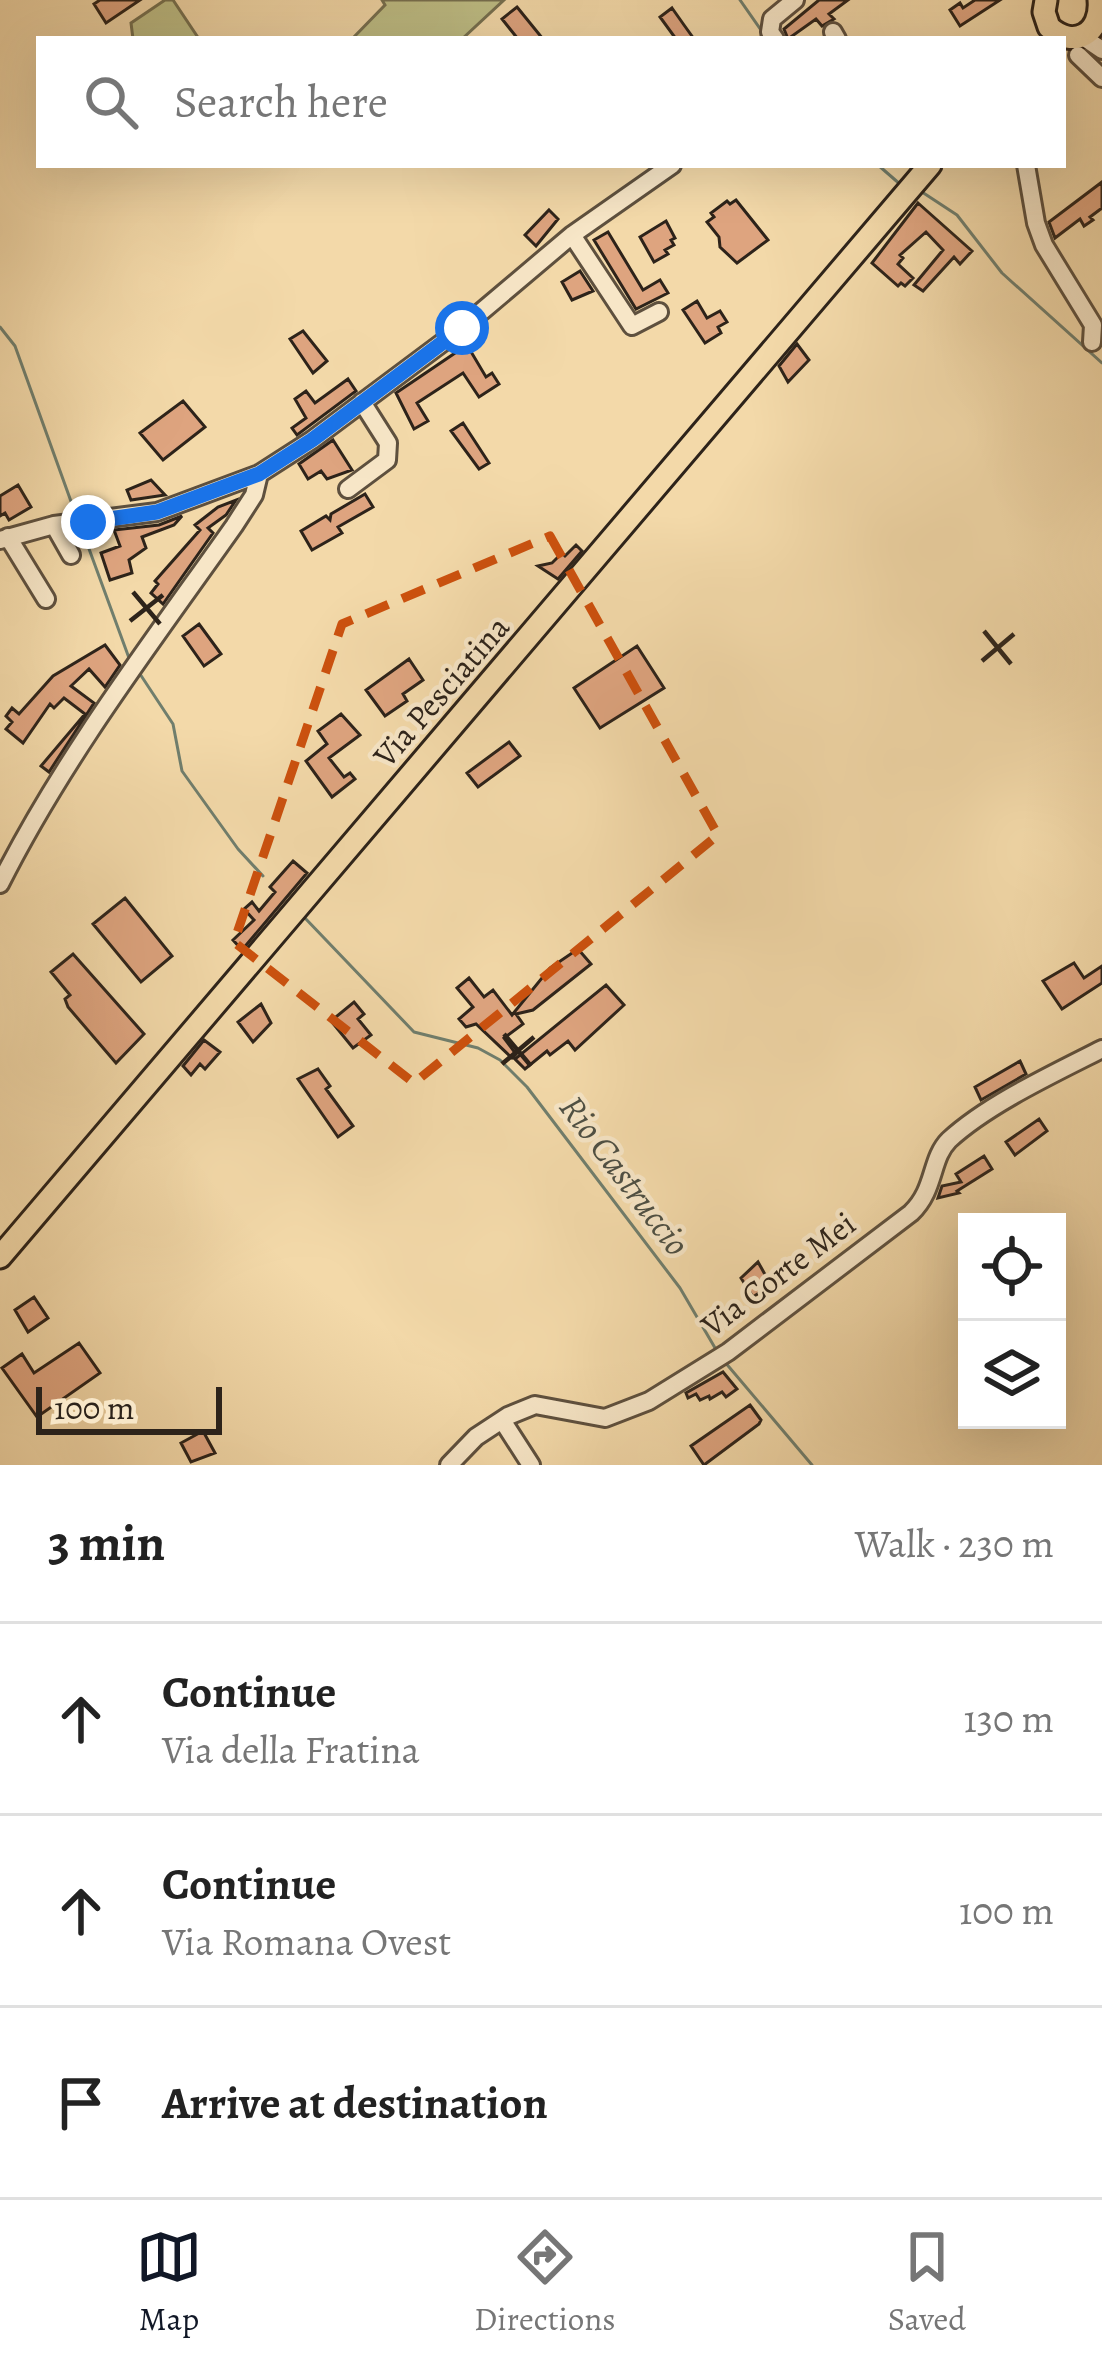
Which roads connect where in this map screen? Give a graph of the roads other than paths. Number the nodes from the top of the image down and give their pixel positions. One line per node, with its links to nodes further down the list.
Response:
1 (795, 0): 4 (street)
2 (1043, 13): 3 (main road)
3 (1086, 34): 5 (street)
4 (773, 36)
5 (1102, 78)
6 (668, 168): 9 (street)
7 (1027, 168): 11 (street)
8 (916, 180): 21 (main road, Via Pesciatina)
9 (572, 235): 10 (street); 12 (street)
10 (659, 312)
11 (1092, 342)
12 (362, 402): 13 (street); 14 (street)
13 (259, 474): 15 (street); 19 (street)
14 (348, 489)
15 (71, 523): 16 (street); 17 (street)
16 (4, 539): 18 (street)
17 (71, 555)
18 (46, 599)
19 (0, 884)
20 (1102, 1049): 22 (street, Via Corte Mei)
21 (0, 1257)
22 (502, 1420): 23 (street, Via Corte Mei); 24 (street)
23 (449, 1465)
24 (531, 1465)

